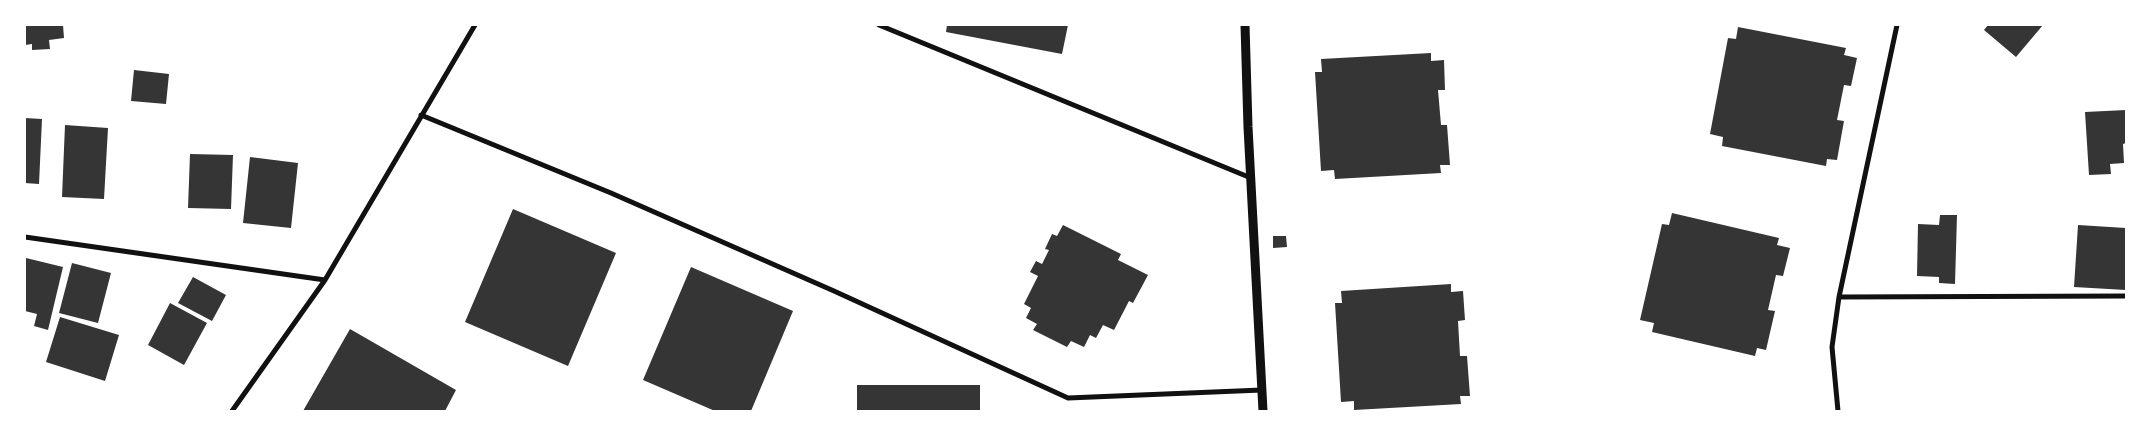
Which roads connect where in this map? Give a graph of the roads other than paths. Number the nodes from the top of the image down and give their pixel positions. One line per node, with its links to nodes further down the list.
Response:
1 (475, 25): 5 (street)
2 (879, 25): 6 (street)
3 (1245, 25): 6 (street)
4 (1897, 25): 10 (street)
5 (421, 115): 8 (street); 11 (street)
6 (1251, 178): 11 (street)
7 (25, 237): 8 (street)
8 (325, 280): 12 (street)
9 (2126, 296): 10 (street)
10 (1839, 297): 14 (street)
11 (1262, 390): 13 (street)
12 (232, 411)
13 (1263, 411)
14 (1838, 411)

